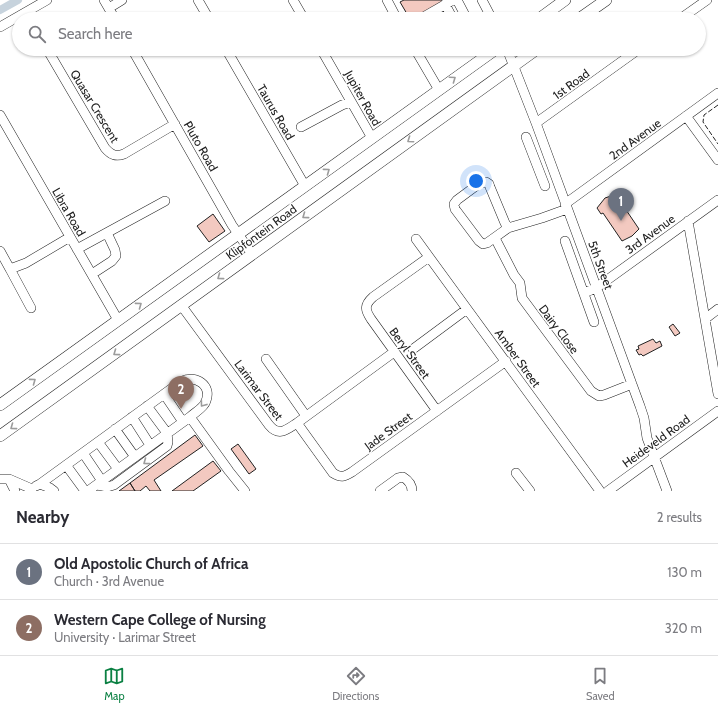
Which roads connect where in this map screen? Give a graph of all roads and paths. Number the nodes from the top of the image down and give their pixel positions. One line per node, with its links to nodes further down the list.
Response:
1 (47, 0): 13 (street)
2 (122, 0): 12 (street)
3 (198, 0): 14 (street)
4 (293, 0): 15 (street)
5 (387, 0): 16 (street)
6 (457, 0): 19 (street)
7 (482, 0): 20 (street)
8 (565, 0): 21 (main road)
9 (606, 0): 22 (main road)
10 (707, 0): 23 (street)
11 (449, 2): 17 (street); 18 (street)
12 (107, 4)
13 (32, 12)
14 (205, 12)
15 (300, 12)
16 (393, 12)
17 (432, 12)
18 (452, 12)
19 (463, 12)
20 (488, 12)
21 (549, 12)
22 (589, 12)
23 (690, 12)
24 (12, 22): 25 (street)
25 (0, 27)
26 (51, 56): 42 (street, Quasar Crescent)
27 (136, 56): 42 (street, Pluto Road)
28 (230, 56): 49 (street, Taurus Road)
29 (325, 56): 38 (street, Jupiter Road)
30 (419, 56): 36 (street)
31 (486, 56): 36 (main road, Klipfontein Road, one-way to 31)
32 (509, 56): 35 (street, 5th Street)
33 (527, 56): 35 (main road, Klipfontein Road)
34 (629, 56): 41 (street, 1st Road)
35 (513, 66): 41 (street, 5th Street); 64 (main road, Klipfontein Road, one-way to 64)
36 (439, 90): 45 (main road, Klipfontein Road)
37 (718, 94): 40 (street, 2nd Avenue)
38 (351, 102): 43 (street); 45 (street, Jupiter Road)
39 (0, 115): 58 (street, Libra Road)
40 (686, 116): 46 (street); 53 (street, 2nd Avenue)
41 (536, 123): 47 (street, 5th Street)
42 (175, 124): 57 (street, Pluto Road)
43 (301, 127)
44 (526, 137): 48 (street)
45 (372, 138): 49 (main road, Klipfontein Road, one-way to 45)
46 (718, 160)
47 (550, 161): 48 (street); 53 (street, 5th Street)
48 (537, 166): 50 (street)
49 (305, 186): 57 (main road, Klipfontein Road)
50 (544, 186)
51 (718, 200): 54 (street, 3rd Avenue)
52 (165, 202): 56 (street)
53 (566, 206): 55 (street, 2nd Avenue); 68 (street, 5th Street)
54 (688, 221): 68 (street, 3rd Avenue); 74 (street)
55 (508, 228): 59 (street); 59 (street)
56 (107, 233): 62 (street); 67 (street)
57 (238, 234): 64 (street, Pluto Road); 75 (main road, Klipfontein Road, one-way to 57)
58 (70, 237): 62 (street, Libra Road); 66 (street)
59 (495, 238): 81 (street, Dairy Close)
60 (416, 239): 65 (street, Amber Street)
61 (565, 241): 69 (street)
62 (77, 249): 67 (street, Libra Road)
63 (0, 251): 66 (street)
64 (252, 254): 70 (main road, Klipfontein Road, one-way to 70)
65 (429, 257): 72 (street, Amber Street); 78 (street, Beryl Street)
66 (10, 270): 71 (street)
67 (92, 274): 75 (street, Libra Road)
68 (596, 288): 69 (street, 3rd Avenue); 81 (street, 5th Street)
69 (584, 293): 76 (street)
70 (181, 305): 91 (street, Larimar Street); 94 (main road, Klipfontein Road, one-way to 94)
71 (31, 308)
72 (467, 309): 77 (street); 80 (street, Amber Street)
73 (718, 309): 74 (street)
74 (705, 319): 83 (street)
75 (118, 320): 84 (main road, Klipfontein Road, one-way to 75)
76 (594, 322)
77 (413, 349)
78 (394, 352): 86 (street, Beryl Street); 88 (street, Larimar Street)
79 (266, 359): 88 (street)
80 (506, 361): 86 (street, Jade Street); 113 (street, Amber Street)
81 (632, 384): 99 (street, 5th Street)
82 (164, 394): 85 (street); 90 (street); 90 (street, one-way to 90)
83 (718, 394)
84 (0, 403)
85 (147, 406): 89 (street); 93 (street)
86 (437, 410): 91 (street, Jade Street)
87 (718, 411): 99 (street, Heideveld Road)
88 (306, 416): 91 (street, Larimar Street)
89 (132, 418): 92 (street); 96 (street)
90 (187, 419): 93 (street); 109 (street)
91 (297, 423)
92 (115, 429): 95 (street); 98 (street)
93 (166, 433): 96 (street); 104 (street, one-way to 104)
94 (0, 436)
95 (98, 442): 97 (street); 101 (street)
96 (150, 445): 98 (street)
97 (83, 453): 100 (street); 104 (street)
98 (135, 457): 101 (street)
99 (654, 458): 114 (street, Heideveld Road); 115 (street, 5th Street)
100 (66, 465): 105 (street); 108 (street)
101 (118, 469): 104 (street)
102 (516, 473): 112 (street)
103 (5, 479): 105 (street); 106 (street)
104 (99, 483): 108 (street)
105 (34, 488): 107 (street)
106 (15, 491)
107 (54, 491)
108 (86, 491)
109 (245, 491)
110 (380, 491): 111 (street)
111 (412, 491)
112 (530, 491)
113 (600, 491)
114 (608, 491)
115 (667, 491)

